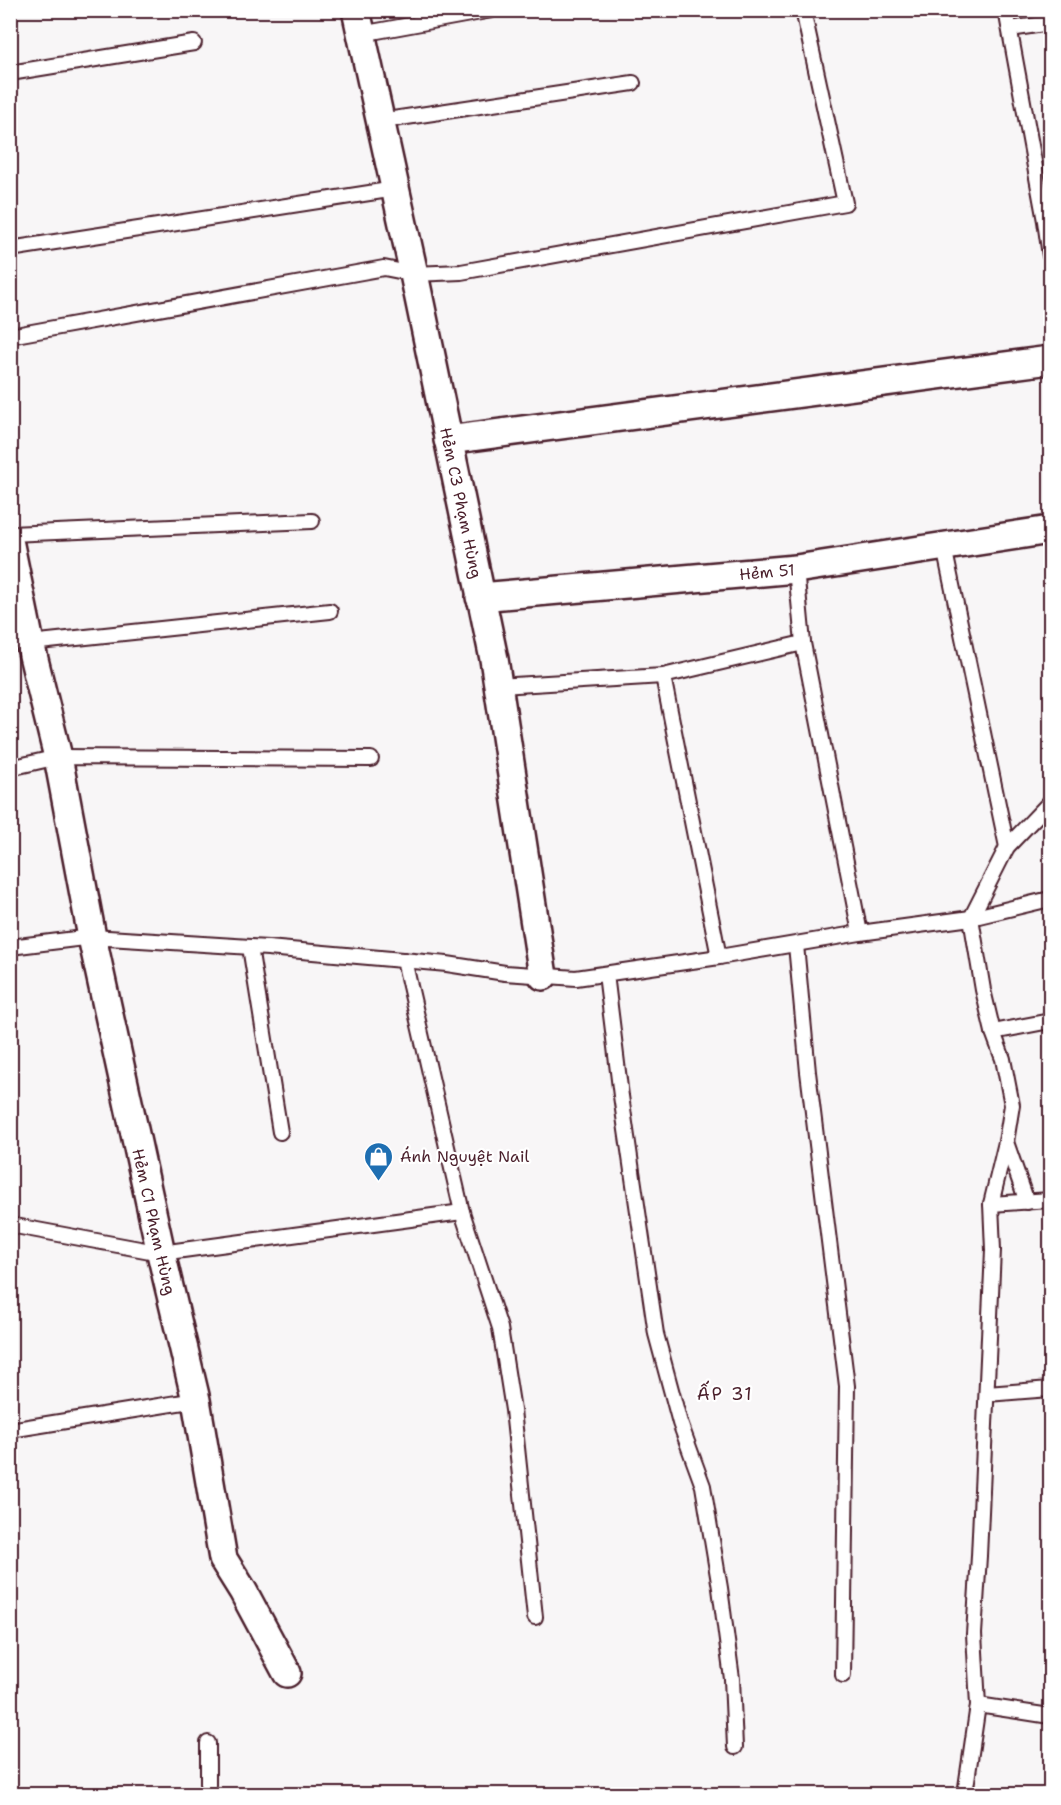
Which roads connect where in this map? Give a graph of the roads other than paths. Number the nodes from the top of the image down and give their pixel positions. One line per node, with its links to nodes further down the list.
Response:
1 (492, 10): 4 (lane)
2 (803, 10): 15 (lane)
3 (1006, 10): 6 (lane)
4 (359, 22): 10 (street, Hẻm C3 Phạm Hùng)
5 (1050, 22): 6 (lane)
6 (1010, 29): 12 (lane)
7 (194, 43): 8 (lane)
8 (10, 73)
9 (633, 83): 10 (lane)
10 (380, 121): 11 (street, Hẻm C3 Phạm Hùng)
11 (395, 189): 13 (lane); 15 (street, Hẻm C3 Phạm Hùng)
12 (1048, 221): 14 (lane)
13 (10, 249)
14 (1050, 256)
15 (414, 274): 16 (lane); 18 (street, Hẻm C3 Phạm Hùng)
16 (10, 336)
17 (1050, 360): 18 (street)
18 (448, 440): 25 (street, Hẻm C3 Phạm Hùng)
19 (312, 521): 21 (lane)
20 (1050, 530): 23 (street, Hẻm 51)
21 (10, 534)
22 (10, 545): 27 (street, Hẻm C1 Phạm Hùng)
23 (944, 547): 24 (street, Hẻm 51); 35 (lane)
24 (796, 569): 25 (street, Hẻm 51); 28 (lane)
25 (480, 597): 30 (street, Hẻm C3 Phạm Hùng)
26 (330, 611): 27 (lane)
27 (30, 643): 31 (street, Hẻm C1 Phạm Hùng)
28 (803, 643): 29 (lane); 38 (lane)
29 (663, 676): 30 (lane); 43 (lane)
30 (498, 686): 46 (street, Hẻm C3 Phạm Hùng)
31 (58, 757): 32 (lane); 33 (lane); 39 (street, Hẻm C1 Phạm Hùng)
32 (371, 759)
33 (10, 768)
34 (1050, 802): 35 (lane)
35 (1007, 847): 37 (lane)
36 (1050, 899): 37 (lane)
37 (971, 918): 38 (lane); 48 (lane)
38 (860, 933): 40 (lane)
39 (93, 937): 41 (lane); 42 (lane); 56 (street, Hẻm C1 Phạm Hùng)
40 (796, 945): 43 (lane); 63 (lane)
41 (10, 947)
42 (250, 947): 44 (lane); 49 (lane)
43 (719, 957): 45 (lane)
44 (404, 960): 46 (lane); 54 (lane)
45 (606, 974): 46 (lane); 67 (lane)
46 (543, 976)
47 (1050, 1021): 48 (lane)
48 (993, 1032): 50 (lane)
49 (280, 1132)
50 (1006, 1142): 52 (lane); 53 (lane)
51 (1050, 1200): 52 (lane)
52 (1027, 1202): 53 (lane)
53 (991, 1204): 58 (lane)
54 (462, 1212): 56 (lane); 61 (lane)
55 (10, 1225): 56 (lane)
56 (161, 1253): 59 (street, Hẻm C1 Phạm Hùng)
57 (1050, 1389): 58 (lane)
58 (987, 1394): 64 (lane)
59 (196, 1400): 60 (lane); 62 (street, Hẻm C1 Phạm Hùng)
60 (10, 1430)
61 (535, 1617)
62 (287, 1673)
63 (843, 1675)
64 (978, 1705): 65 (lane); 69 (lane)
65 (1050, 1716)
66 (208, 1743): 68 (lane)
67 (735, 1746)
68 (208, 1794)
69 (964, 1794)

